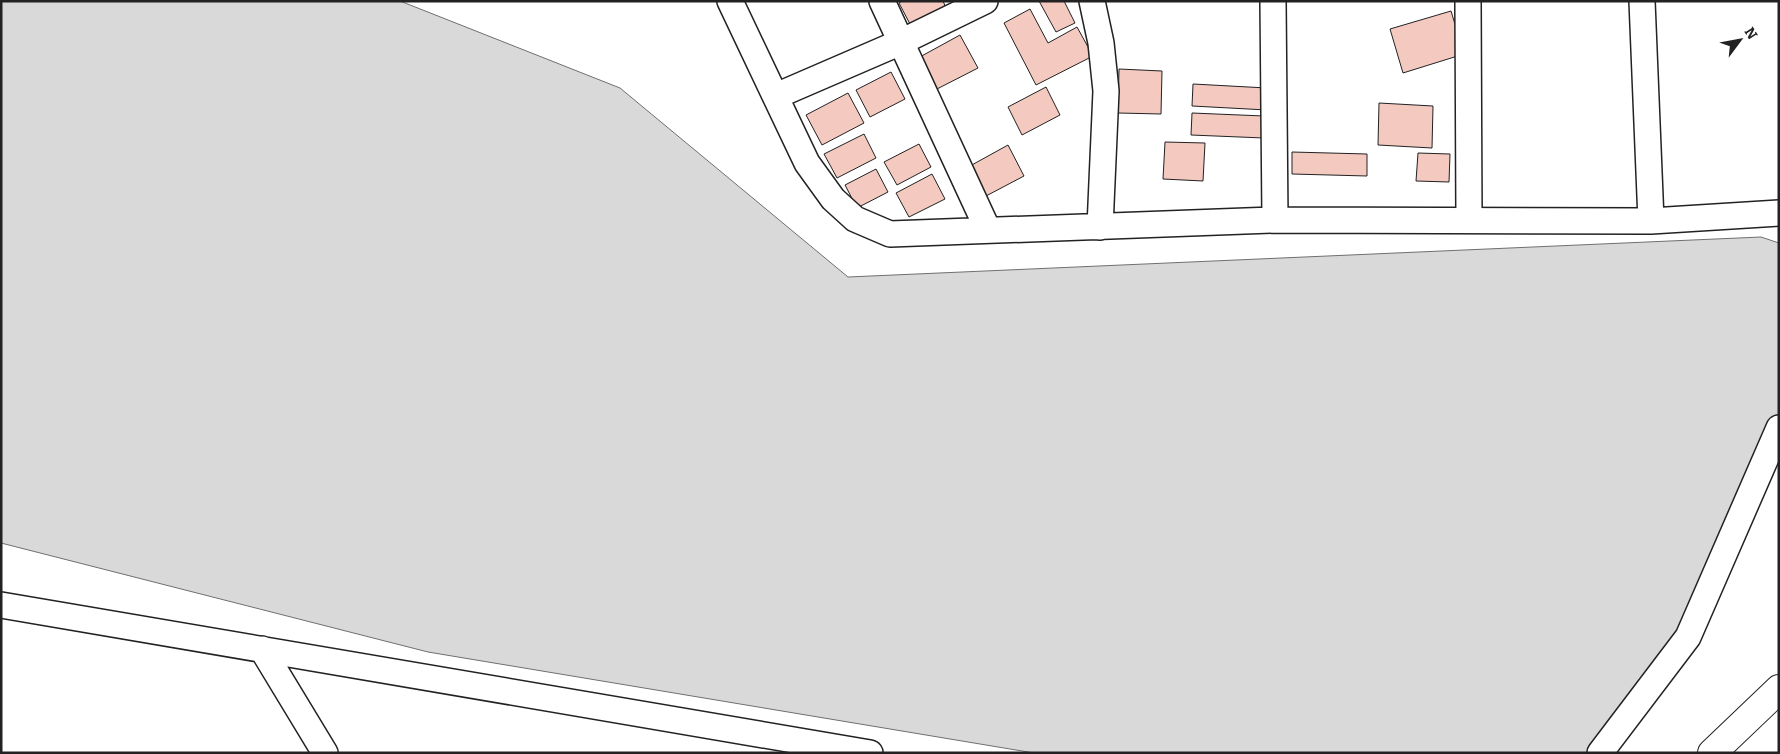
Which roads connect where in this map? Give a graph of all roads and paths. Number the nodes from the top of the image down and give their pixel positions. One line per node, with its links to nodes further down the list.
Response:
1 (730, 1): 9 (street)
2 (882, 1): 8 (street)
3 (985, 1): 8 (street)
4 (1092, 1): 14 (street)
5 (1273, 1): 11 (street)
6 (1468, 1): 12 (street)
7 (1642, 1): 13 (street)
8 (901, 42): 9 (street); 15 (street)
9 (776, 96): 15 (street)
10 (1779, 213): 13 (street)
11 (1275, 220): 12 (street); 14 (street)
12 (1469, 220): 13 (street)
13 (1651, 221)
14 (1100, 227): 15 (street)
15 (988, 230)
16 (1779, 428): 22 (street)
17 (1, 605): 18 (street)
18 (262, 649): 20 (street); 21 (street)
19 (1779, 690): 23 (main road)
20 (325, 753)
21 (870, 753)
22 (1600, 753)
23 (1712, 753)

